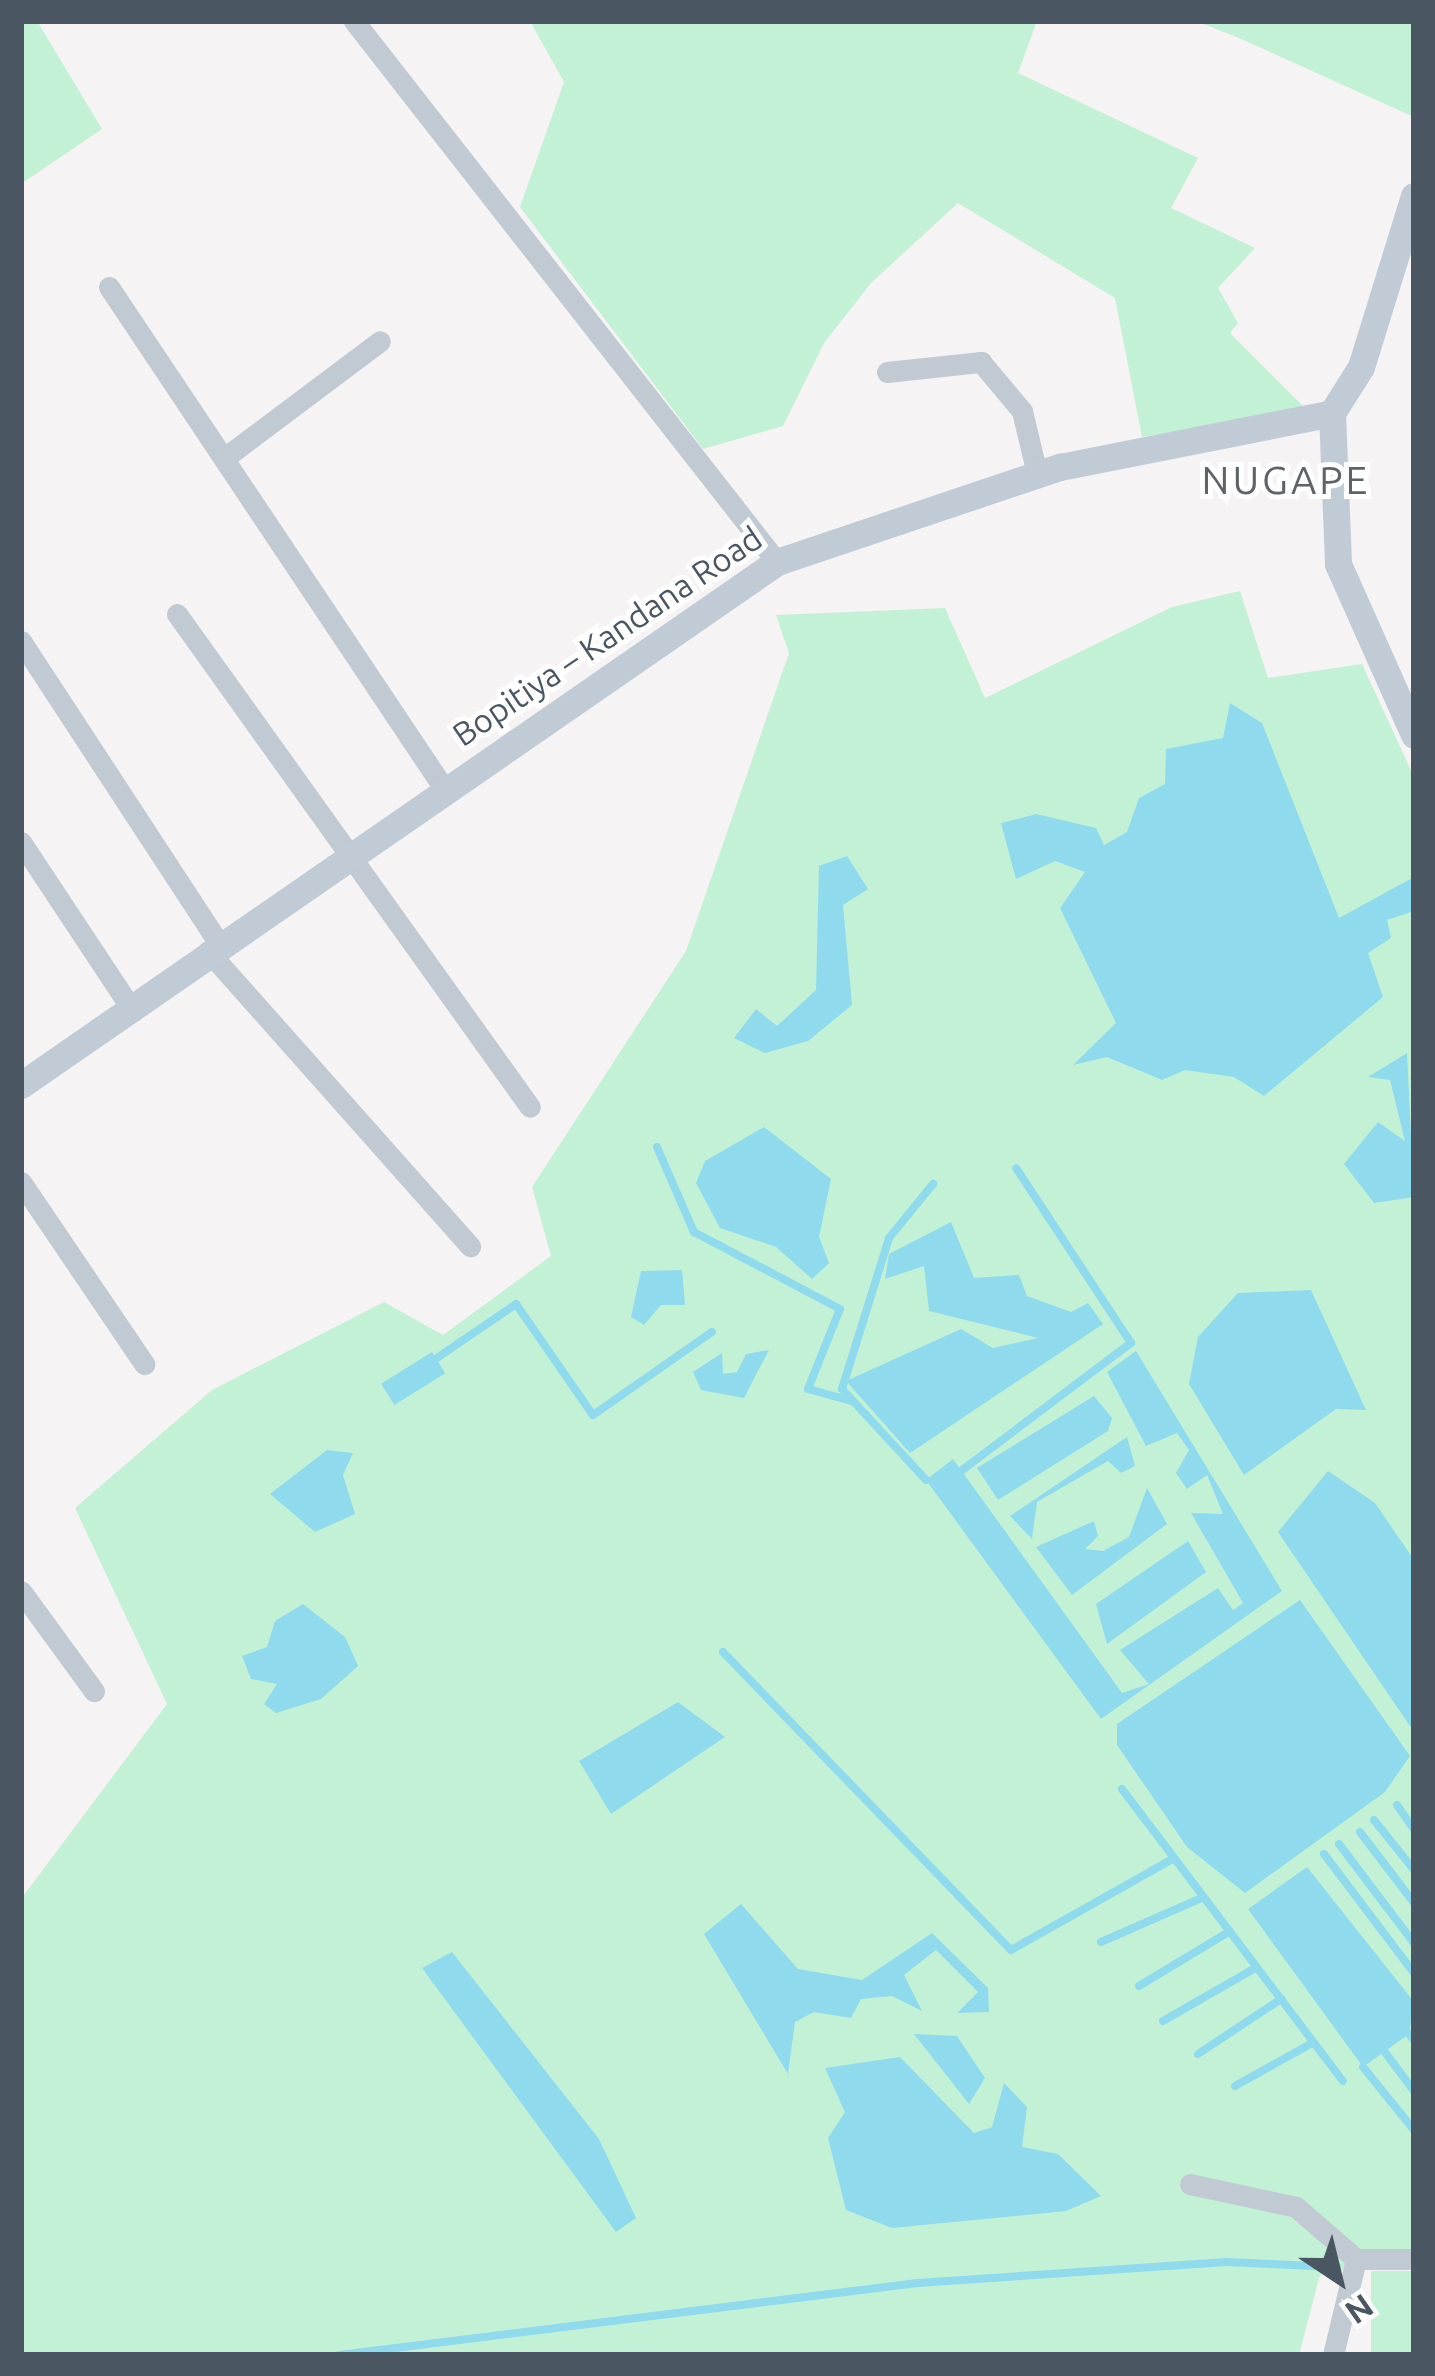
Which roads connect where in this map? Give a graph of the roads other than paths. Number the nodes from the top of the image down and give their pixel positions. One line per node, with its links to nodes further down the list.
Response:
1 (354, 21): 9 (street)
2 (1414, 196): 6 (street)
3 (109, 286): 7 (street)
4 (380, 341): 7 (street)
5 (887, 372): 8 (street)
6 (1332, 413): 8 (street, Bopitiya – Kandana Road); 12 (street)
7 (227, 456): 13 (street)
8 (1036, 474): 9 (street, Bopitiya – Kandana Road)
9 (777, 562): 13 (street, Bopitiya – Kandana Road)
10 (177, 614): 15 (street)
11 (21, 641): 16 (street)
12 (1414, 735)
13 (443, 787): 15 (street, Bopitiya – Kandana Road)
14 (21, 842): 17 (street)
15 (344, 855): 16 (street, Bopitiya – Kandana Road); 19 (street)
16 (214, 948): 17 (street, Bopitiya – Kandana Road); 21 (street)
17 (133, 1011): 18 (street, Bopitiya – Kandana Road)
18 (21, 1085)
19 (530, 1108)
20 (21, 1182): 22 (street)
21 (470, 1246)
22 (144, 1364)
23 (21, 1592): 24 (street)
24 (94, 1691)
25 (1190, 2184): 26 (street)
26 (1357, 2259): 27 (street); 28 (street)
27 (1414, 2259)
28 (1333, 2355)

